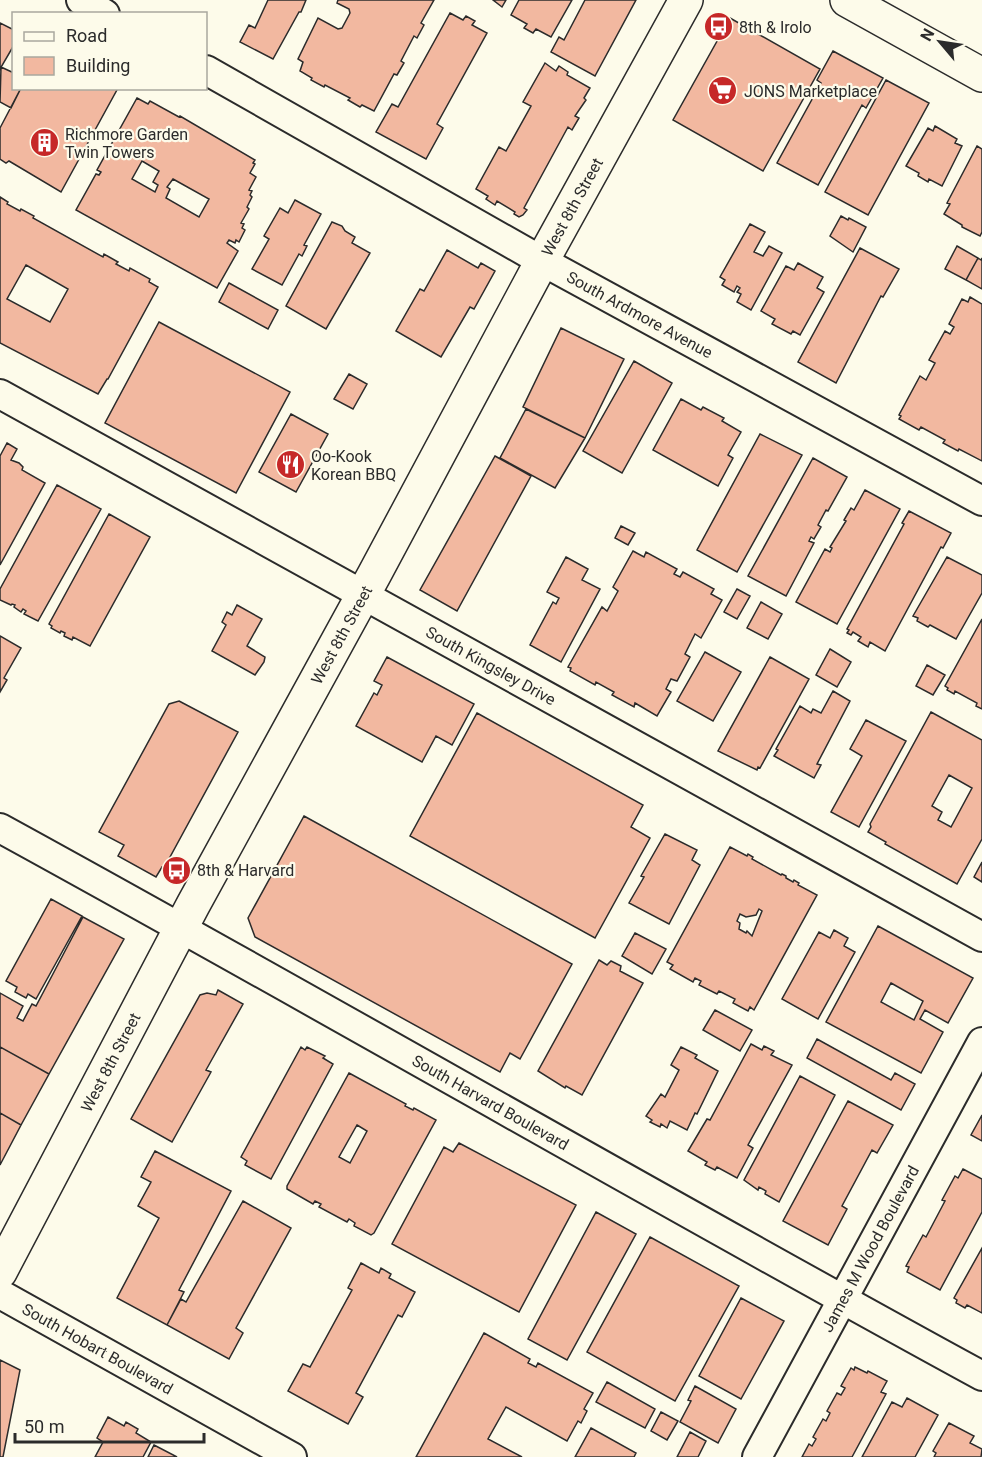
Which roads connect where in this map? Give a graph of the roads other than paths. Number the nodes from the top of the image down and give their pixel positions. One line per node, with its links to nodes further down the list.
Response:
1 (81, 0): 4 (street)
2 (686, 0): 7 (main road, West 8th Street)
3 (847, 0): 6 (main road)
4 (102, 12)
5 (207, 71): 7 (street, South Ardmore Avenue)
6 (982, 75)
7 (542, 261): 9 (street, South Ardmore Avenue); 10 (main road, West 8th Street)
8 (0, 394): 10 (street, South Kingsley Drive)
9 (982, 501)
10 (362, 595): 12 (main road, West 8th Street); 13 (street, South Kingsley Drive)
11 (0, 828): 12 (street, South Harvard Boulevard)
12 (181, 927): 15 (main road, West 8th Street); 17 (street, South Harvard Boulevard)
13 (982, 938)
14 (982, 1042): 17 (street, James M Wood Boulevard)
15 (0, 1272)
16 (0, 1294): 19 (street, South Hobart Boulevard)
17 (843, 1300): 18 (street, South Harvard Boulevard); 20 (street, James M Wood Boulevard)
18 (982, 1376)
19 (292, 1457)
20 (757, 1457)

